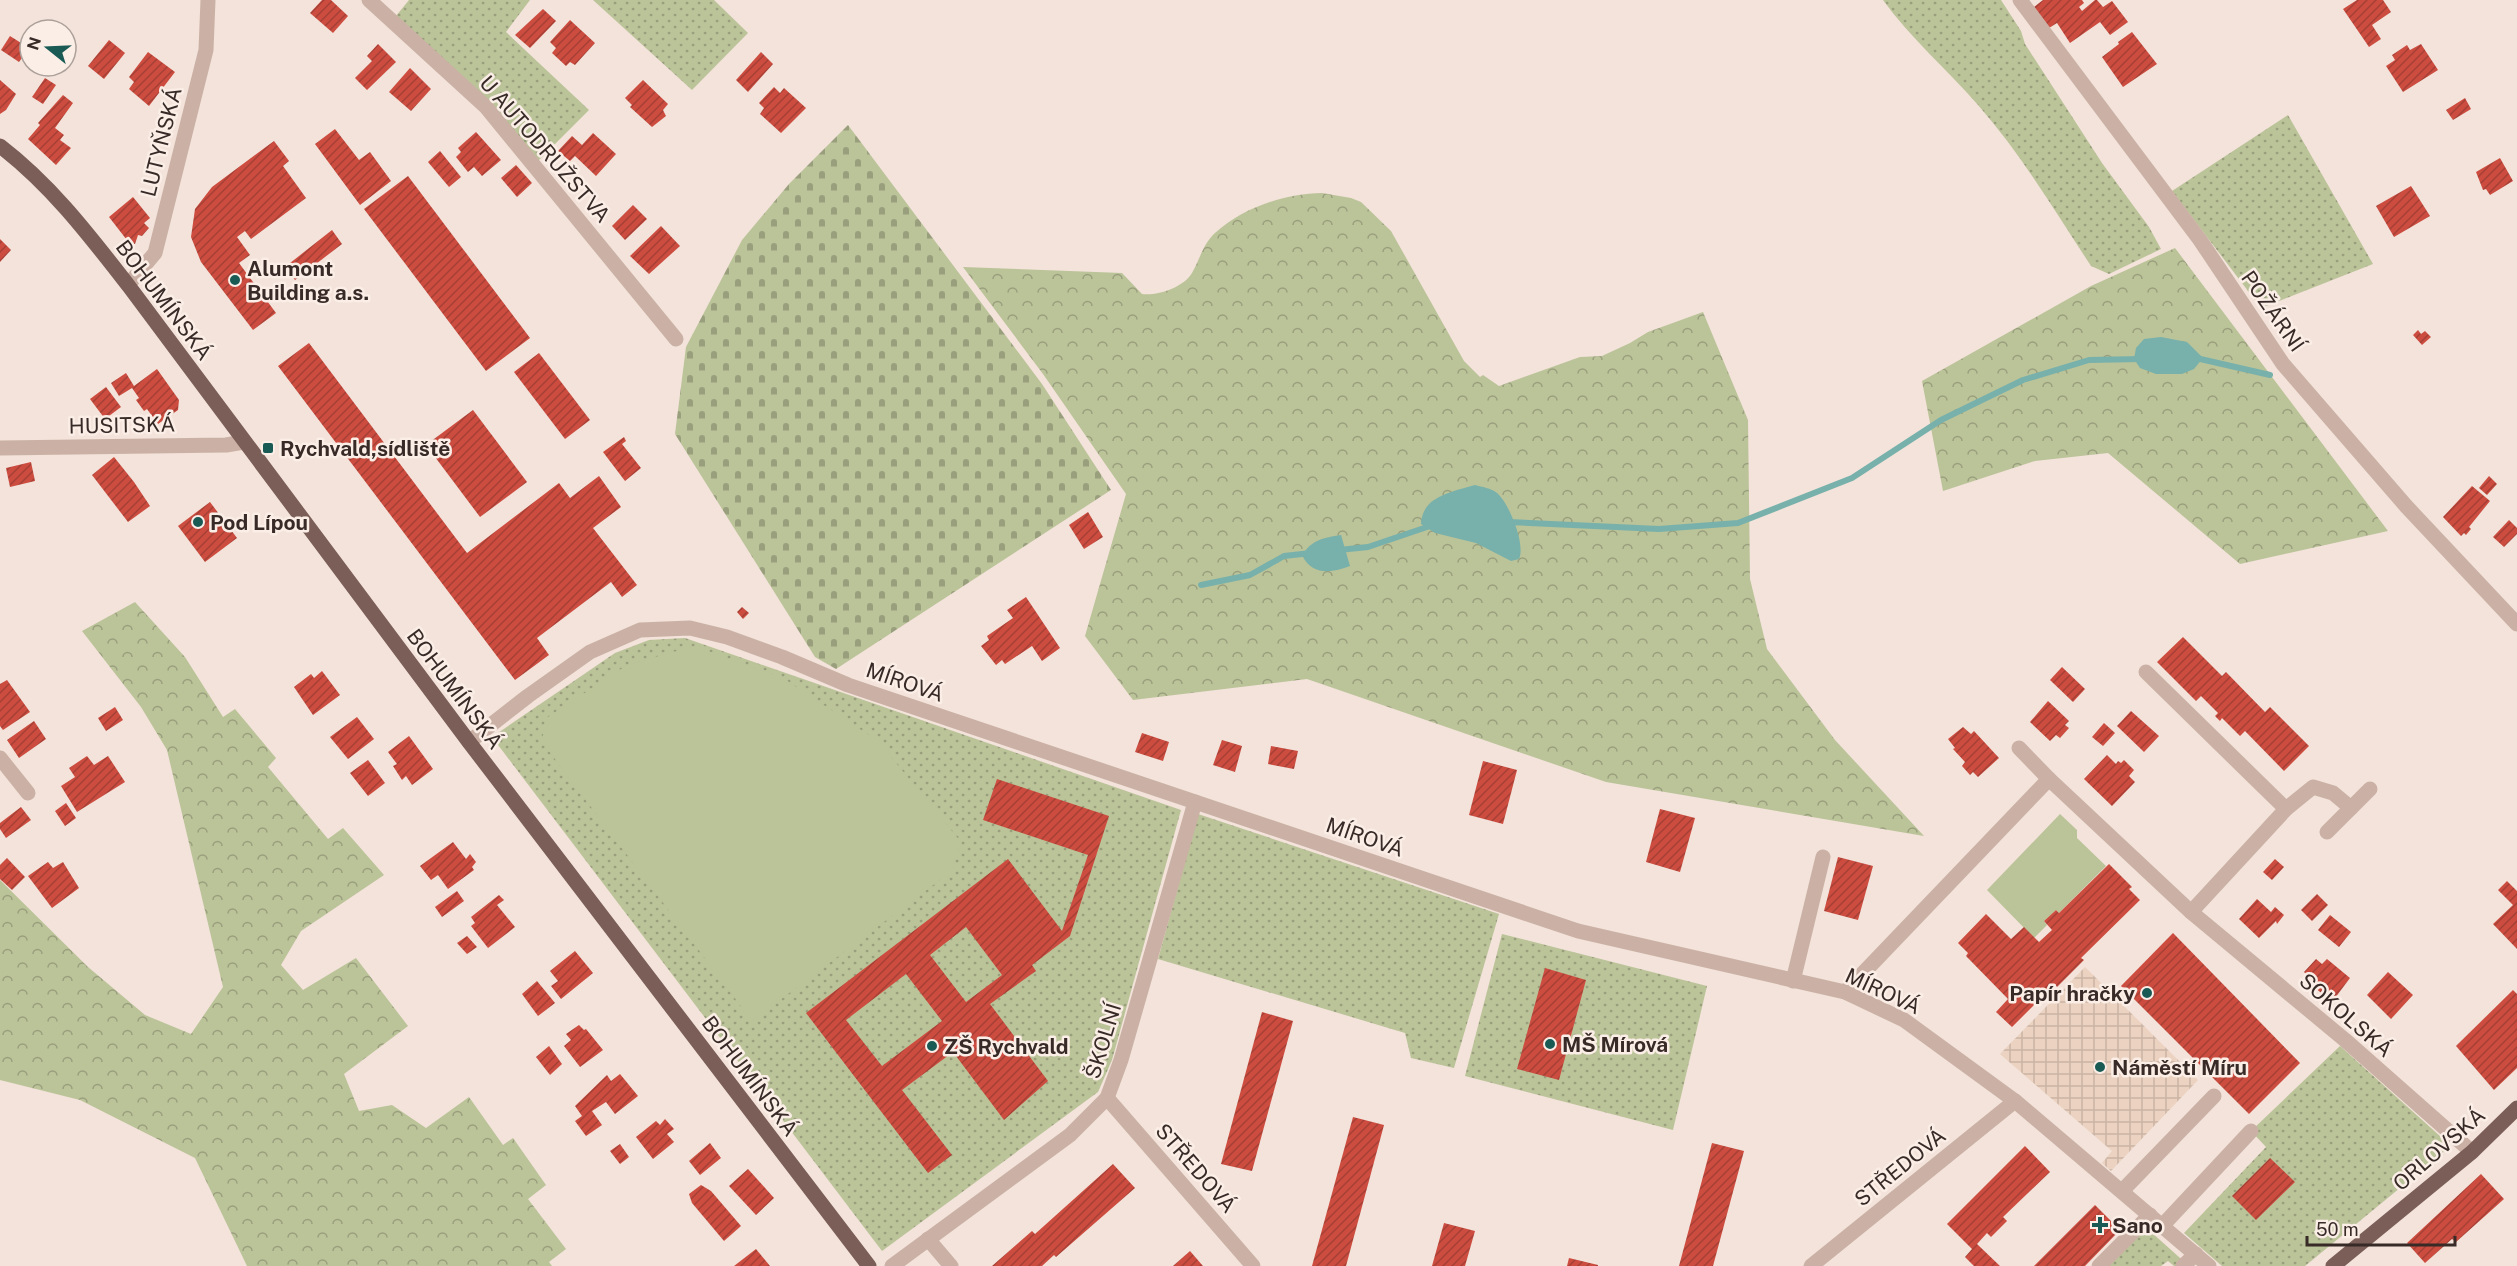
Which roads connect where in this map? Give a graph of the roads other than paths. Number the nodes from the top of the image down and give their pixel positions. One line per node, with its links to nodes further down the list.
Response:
1 (208, 0): 5 (street, LUTYŇSKÁ)
2 (369, 0): 6 (street, U AUTODRUŽSTVA)
3 (2020, 0): 9 (street, POŽÁRNÍ)
4 (0, 146): 5 (main road, BOHUMÍNSKÁ)
5 (128, 285): 7 (main road, BOHUMÍNSKÁ)
6 (676, 339)
7 (244, 442): 8 (street, HUSITSKÁ); 11 (main road, BOHUMÍNSKÁ)
8 (0, 448)
9 (2517, 624)
10 (2146, 672): 19 (street)
11 (469, 742): 17 (street, MÍROVÁ); 36 (main road, BOHUMÍNSKÁ)
12 (2019, 748): 14 (street, SOKOLSKÁ)
13 (0, 758): 16 (street)
14 (2049, 779): 22 (street, SOKOLSKÁ); 24 (street)
15 (2370, 789): 18 (street)
16 (28, 793)
17 (1195, 802): 23 (street, MÍROVÁ); 26 (street, ŠKOLNÍ)
18 (2351, 808): 19 (street); 20 (street)
19 (2286, 809): 22 (street)
20 (2327, 832)
21 (1823, 857): 23 (street)
22 (2191, 912): 30 (street, SOKOLSKÁ)
23 (1793, 981): 24 (street, MÍROVÁ)
24 (1845, 992): 27 (street, MÍROVÁ)
25 (2214, 1096): 31 (street)
26 (1107, 1098): 34 (street, ŠKOLNÍ); 39 (street, STŘEDOVÁ)
27 (2015, 1101): 31 (street, MÍROVÁ); 40 (street, STŘEDOVÁ)
28 (2517, 1108): 30 (main road, ORLOVSKÁ)
29 (2251, 1131): 33 (street)
30 (2472, 1152): 44 (main road, ORLOVSKÁ)
31 (2122, 1191): 32 (street, MÍROVÁ)
32 (2150, 1215): 33 (street, MÍROVÁ); 41 (street)
33 (2162, 1226): 35 (street, MÍROVÁ)
34 (928, 1239): 37 (street, ŠKOLNÍ); 38 (street)
35 (2196, 1254): 42 (street); 43 (street, MÍROVÁ)
36 (869, 1266)
37 (892, 1266)
38 (951, 1266)
39 (1253, 1266)
40 (1811, 1266)
41 (2099, 1266)
42 (2183, 1266)
43 (2209, 1266)
44 (2332, 1266)

